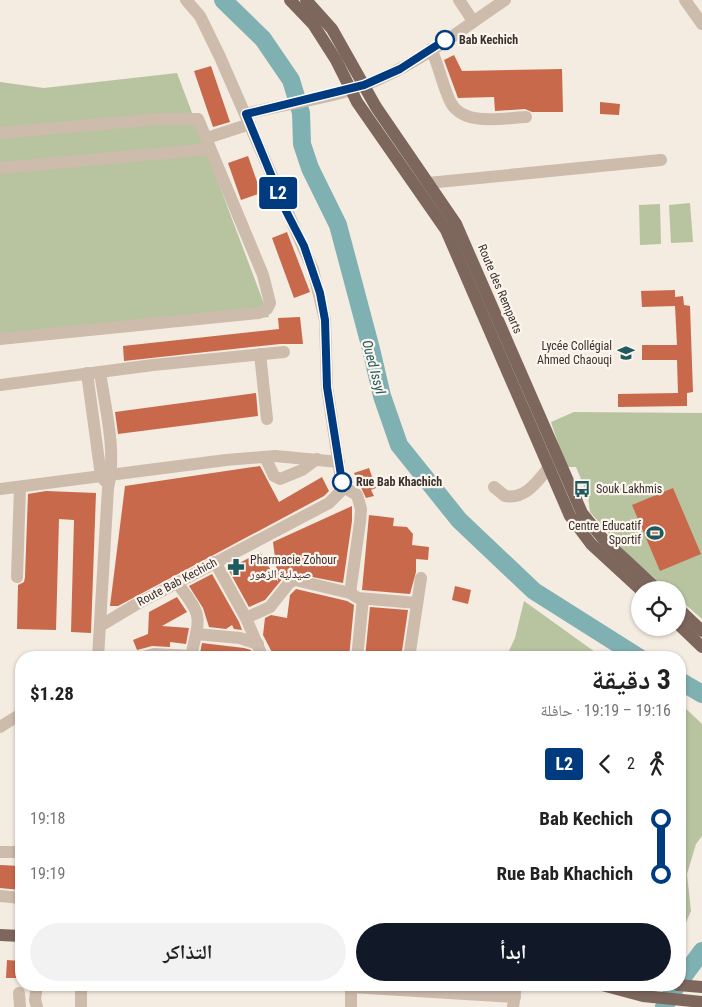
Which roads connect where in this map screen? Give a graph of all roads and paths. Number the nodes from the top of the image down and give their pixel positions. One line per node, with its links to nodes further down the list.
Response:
1 (186, 0): 12 (street)
2 (290, 0): 11 (main road, Route des Remparts)
3 (306, 0): 10 (main road, Route des Remparts)
4 (459, 0): 7 (street)
5 (505, 0): 7 (street)
6 (684, 0): 8 (street)
7 (473, 21): 9 (street)
8 (702, 24)
9 (431, 49): 10 (street); 13 (street)
10 (364, 85): 11 (street); 18 (main road, Route des Remparts)
11 (350, 90): 12 (street); 28 (main road, Route des Remparts)
12 (251, 116): 15 (street); 27 (street)
13 (526, 118)
14 (0, 132): 15 (street)
15 (209, 144): 17 (street); 19 (street)
16 (661, 160): 18 (street)
17 (0, 168)
18 (428, 183): 28 (main road, Route des Remparts)
19 (0, 339)
20 (284, 352): 21 (street)
21 (260, 354): 22 (street); 24 (street)
22 (94, 372): 23 (street); 29 (street)
23 (0, 385)
24 (266, 419)
25 (265, 457): 26 (street); 26 (street); 29 (street)
26 (316, 459): 27 (street)
27 (339, 462): 31 (street)
28 (553, 463): 32 (street); 37 (main road, Route des Remparts); 38 (main road, Route des Remparts)
29 (106, 475): 30 (street); 45 (street)
30 (20, 486): 33 (street); 35 (street)
31 (342, 486): 34 (street, Route Bab Kechich); 40 (street)
32 (494, 487)
33 (0, 489)
34 (215, 562): 39 (street, Route Bab Kechich); 44 (street)
35 (17, 577)
36 (421, 578): 42 (street)
37 (631, 581)
38 (649, 581)
39 (177, 583): 45 (street, Route Bab Kechich); 48 (street)
40 (350, 593): 41 (street); 44 (street)
41 (363, 599): 42 (street); 54 (street)
42 (417, 603): 55 (street)
43 (686, 616): 46 (main road)
44 (246, 618): 49 (street)
45 (100, 626): 51 (street)
46 (702, 631)
47 (686, 632): 50 (main road)
48 (196, 634): 49 (street); 52 (street)
49 (258, 644): 53 (street)
50 (702, 648)
51 (98, 651)
52 (192, 651)
53 (260, 651)
54 (358, 651)
55 (410, 651)
56 (15, 718): 57 (street)
57 (0, 727)
58 (0, 852): 59 (street)
59 (15, 852)
60 (0, 896): 61 (street)
61 (15, 897)
62 (0, 935): 63 (main road)
63 (15, 936)
64 (36, 991): 73 (street)
65 (81, 991): 74 (street)
66 (351, 991): 75 (street)
67 (432, 991): 70 (street)
68 (624, 991): 71 (main road)
69 (20, 992): 72 (street)
70 (514, 996)
71 (697, 1001)
72 (20, 1007)
73 (38, 1007)
74 (81, 1007)
75 (351, 1007)

